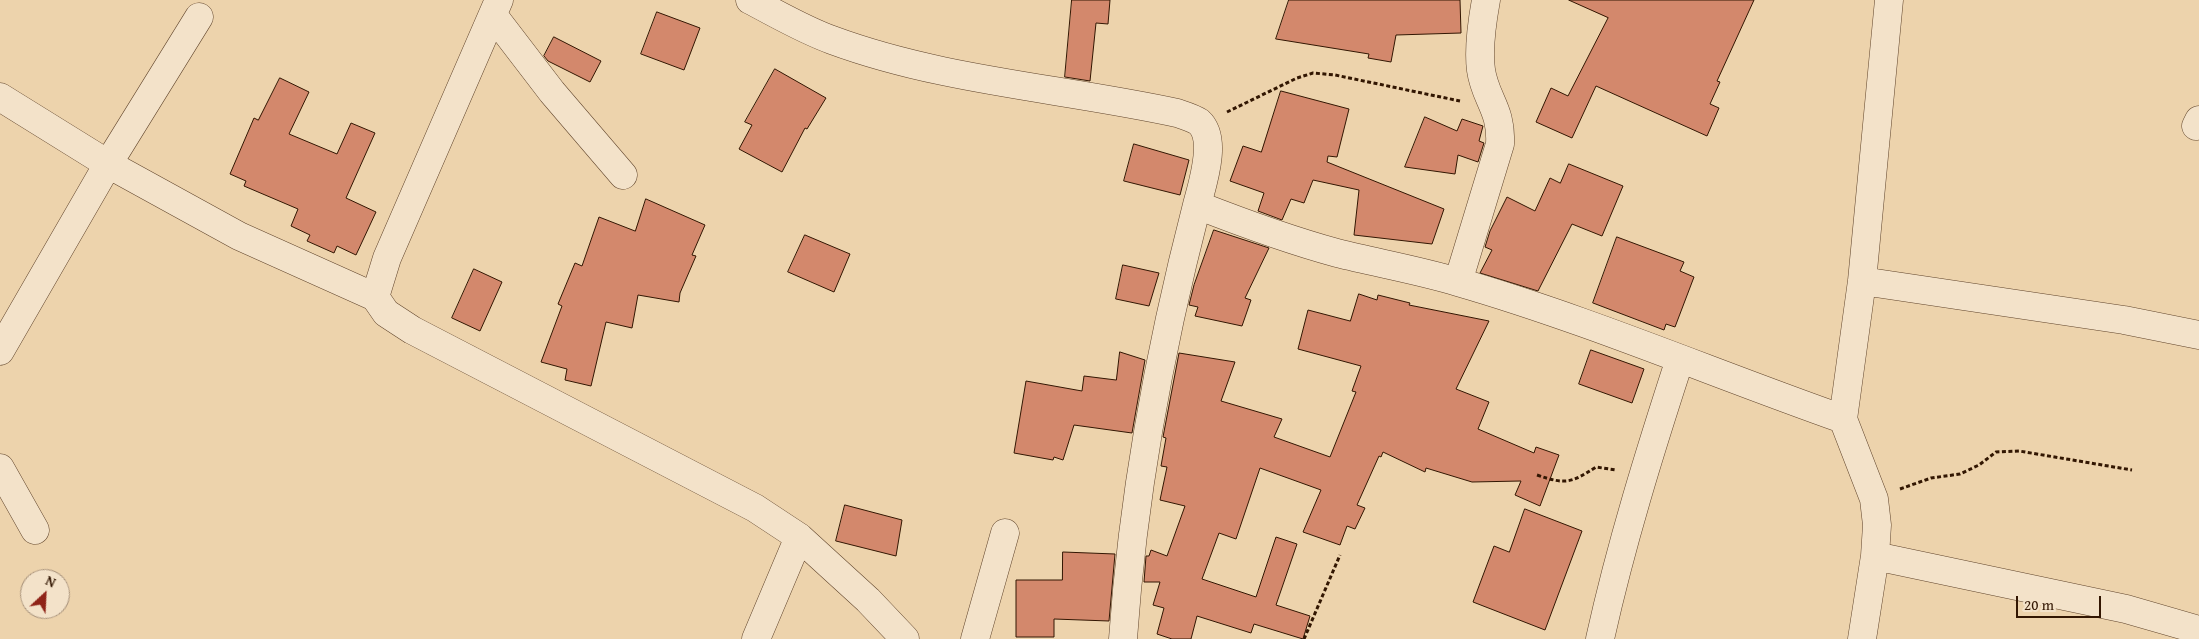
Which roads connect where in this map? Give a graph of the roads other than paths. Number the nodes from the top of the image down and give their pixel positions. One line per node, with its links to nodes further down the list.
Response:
1 (750, 0): 9 (street)
2 (1486, 0): 11 (street)
3 (1890, 0): 10 (street)
4 (496, 8): 8 (street); 12 (street)
5 (199, 17): 7 (street)
6 (0, 97): 7 (street)
7 (108, 164): 12 (street); 14 (street)
8 (623, 176)
9 (1197, 206): 11 (street); 26 (street)
10 (1862, 281): 13 (street); 16 (street)
11 (1458, 282): 15 (street)
12 (375, 297): 20 (street)
13 (2199, 336)
14 (0, 351)
15 (1680, 359): 16 (street); 27 (street)
16 (1843, 419): 21 (street)
17 (0, 468): 18 (street)
18 (35, 530)
19 (1005, 533): 25 (street)
20 (799, 537): 23 (street); 24 (street)
21 (1876, 556): 22 (street); 28 (street)
22 (2199, 630)
23 (756, 639)
24 (905, 639)
25 (974, 639)
26 (1124, 639)
27 (1600, 639)
28 (1862, 639)

